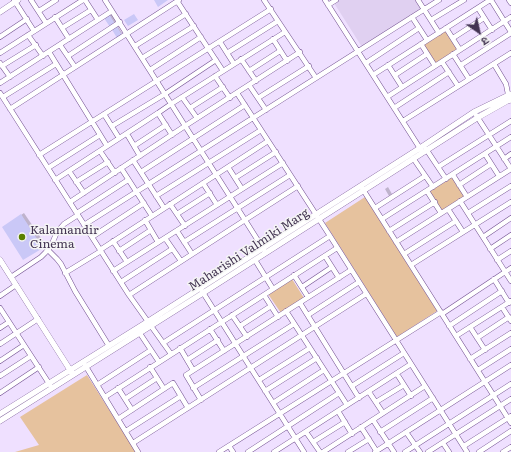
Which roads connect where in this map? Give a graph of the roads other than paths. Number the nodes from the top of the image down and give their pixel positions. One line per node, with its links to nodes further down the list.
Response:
1 (32, 0): 21 (street)
2 (56, 0): 21 (street)
3 (84, 0): 20 (street); 25 (street)
4 (105, 0): 22 (street)
5 (264, 0): 18 (street)
6 (325, 0): 16 (street)
7 (336, 0): 16 (street)
8 (418, 0): 19 (street)
9 (439, 0): 19 (street)
10 (464, 0): 31 (street)
11 (490, 0): 17 (street); 34 (street)
12 (509, 0): 15 (street)
13 (16, 1): 23 (street); 29 (street)
14 (178, 1): 24 (street); 45 (street)
15 (511, 3)
16 (328, 5): 63 (street)
17 (478, 8): 28 (street); 39 (street)
18 (271, 9): 32 (street); 53 (street)
19 (424, 9): 26 (street); 31 (street)
20 (91, 10): 30 (street); 37 (street)
21 (38, 11): 35 (street)
22 (112, 11): 30 (street); 33 (street)
23 (0, 12)
24 (186, 14): 36 (street); 57 (street)
25 (55, 17): 35 (street); 37 (street)
26 (412, 17): 38 (street); 63 (street)
27 (511, 17): 34 (street)
28 (484, 18): 40 (street); 49 (street)
29 (27, 19): 41 (street); 47 (street)
30 (98, 20): 50 (street)
31 (431, 20): 44 (street)
32 (278, 21): 42 (street); 65 (street)
33 (120, 22): 45 (street); 70 (street)
34 (504, 22): 40 (street); 43 (street)
35 (46, 23): 41 (street)
36 (194, 26): 48 (street); 71 (street)
37 (62, 28): 50 (street)
38 (420, 28): 52 (street); 76 (street)
39 (446, 28): 44 (street); 49 (street)
40 (492, 30): 59 (street)
41 (34, 31): 46 (street)
42 (285, 32): 51 (street); 62 (street)
43 (511, 32): 82 (street)
44 (439, 33): 52 (street)
45 (127, 34): 57 (street); 85 (street)
46 (28, 35): 55 (street); 64 (street)
47 (0, 37)
48 (201, 37): 58 (street); 86 (street)
49 (452, 38): 59 (street)
50 (69, 39): 56 (street)
51 (273, 39): 60 (street); 72 (street)
52 (427, 40): 54 (street)
53 (220, 42): 58 (street); 65 (street)
54 (420, 44): 67 (street); 81 (street)
55 (36, 45): 69 (street); 77 (street)
56 (60, 45): 61 (street); 70 (street)
57 (135, 46): 71 (street)
58 (208, 49): 73 (street); 97 (street)
59 (460, 50): 68 (street)
60 (280, 51): 74 (street); 88 (street)
61 (49, 52): 69 (street); 78 (street)
62 (300, 52): 74 (street); 83 (street)
63 (358, 52): 76 (street); 95 (street)
64 (0, 53)
65 (227, 53): 79 (street)
66 (511, 53): 80 (street)
67 (427, 54): 84 (street); 93 (street)
68 (453, 54): 75 (street); 82 (street)
69 (43, 56): 94 (street)
70 (68, 56): 85 (street)
71 (142, 58): 86 (street)
72 (241, 59): 79 (street); 88 (street)
73 (216, 60): 87 (street); 105 (street)
74 (287, 61): 98 (street)
75 (442, 62): 84 (street); 89 (street)
76 (366, 63): 91 (street)
77 (1, 64): 94 (street)
78 (56, 64): 90 (street); 106 (street)
79 (234, 64): 87 (street)
80 (494, 64): 96 (street); 109 (street)
81 (388, 65): 91 (street); 93 (street)
82 (461, 65): 96 (street)
83 (308, 66): 95 (street); 111 (street)
84 (435, 66): 103 (street)
85 (75, 67): 90 (street)
86 (150, 70): 97 (street)
87 (223, 71): 92 (street)
88 (249, 71): 98 (street)
89 (449, 72): 101 (street); 115 (street)
90 (63, 75): 116 (street); 126 (street)
91 (373, 75): 108 (street)
92 (215, 76): 102 (street); 107 (street)
93 (395, 76): 103 (street)
94 (10, 77): 99 (street)
95 (316, 78): 117 (street)
96 (469, 79): 101 (street)
97 (157, 81): 105 (street); 120 (street)
98 (256, 81): 100 (street)
99 (0, 84)
100 (249, 85): 104 (street); 111 (street)
101 (458, 86): 124 (street)
102 (223, 87): 110 (street); 114 (street)
103 (402, 87): 108 (street)
104 (237, 93): 110 (street); 113 (street)
105 (165, 94): 112 (street); 128 (street)
106 (1, 95): 116 (street)
107 (182, 97): 112 (street); 114 (street)
108 (387, 97): 115 (street)
109 (510, 97): 118 (street, Maharishi Valmiki Marg); 123 (street, Maharishi Valmiki Marg)
110 (230, 98): 121 (street)
111 (258, 98): 117 (street)
112 (171, 104): 119 (street); 129 (street)
113 (245, 105): 122 (street); 137 (street)
114 (190, 108): 121 (street)
115 (394, 108): 124 (street)
116 (10, 109): 148 (street)
117 (266, 110): 122 (street)
118 (474, 112): 123 (street); 142 (street, Maharishi Valmiki Marg)
119 (158, 113): 127 (street); 131 (street)
120 (104, 114): 126 (street); 128 (street)
121 (197, 118): 129 (street)
122 (253, 118): 130 (street); 143 (street)
123 (477, 118): 134 (street); 142 (street, Maharishi Valmiki Marg)
124 (402, 121): 142 (street)
125 (511, 121): 134 (street)
126 (92, 122): 132 (street); 148 (street)
127 (166, 125): 133 (street); 140 (street)
128 (112, 126): 136 (street)
129 (185, 126): 133 (street); 137 (street)
130 (261, 130): 138 (street); 154 (street)
131 (127, 134): 136 (street); 140 (street)
132 (100, 135): 139 (street); 159 (street)
133 (172, 135): 149 (street)
134 (488, 136): 141 (street); 158 (street)
135 (511, 137): 141 (street)
136 (119, 138): 139 (street)
137 (193, 138): 143 (street); 164 (street)
138 (268, 141): 145 (street); 157 (street)
139 (107, 146): 144 (street)
140 (134, 146): 149 (street)
141 (497, 147): 146 (street); 151 (street)
142 (423, 149): 150 (street, Maharishi Valmiki Marg); 158 (street); 181 (street, Maharishi Valmiki Marg)
143 (201, 150): 154 (street); 175 (street)
144 (100, 151): 153 (street); 162 (street)
145 (276, 152): 155 (street); 170 (street)
146 (485, 154): 156 (street); 166 (street)
147 (511, 154): 151 (street)
148 (39, 155): 159 (street)
149 (140, 156): 152 (street)
150 (413, 158): 168 (street); 181 (street, Maharishi Valmiki Marg)
151 (504, 159): 161 (street)
152 (133, 160): 160 (street); 164 (street)
153 (108, 162): 163 (street); 174 (street)
154 (209, 163): 165 (street); 187 (street)
155 (283, 163): 167 (street); 182 (street)
156 (491, 164): 169 (street); 177 (street)
157 (228, 166): 165 (street); 170 (street)
158 (438, 167): 171 (street)
159 (48, 168): 172 (street)
160 (121, 168): 163 (street); 173 (street)
161 (511, 169): 169 (street)
162 (69, 171): 172 (street); 174 (street)
163 (115, 172): 185 (street)
164 (141, 172): 175 (street)
165 (216, 174): 176 (street); 188 (street)
166 (453, 174): 171 (street); 177 (street)
167 (290, 175): 178 (street); 198 (street)
168 (425, 176): 180 (street); 199 (street)
169 (499, 176): 189 (street)
170 (235, 178): 182 (street)
171 (446, 179): 180 (street)
172 (55, 180): 191 (street)
173 (128, 180): 184 (street); 203 (street)
174 (76, 182): 185 (street)
175 (148, 183): 184 (street); 187 (street)
176 (203, 183): 186 (street); 195 (street)
177 (459, 185): 189 (street)
178 (298, 186): 206 (street); 210 (street)
179 (511, 186): 202 (street)
180 (433, 187): 183 (street)
181 (362, 188): 199 (street); 206 (street, Maharishi Valmiki Marg)
182 (242, 189): 188 (street)
183 (427, 191): 192 (street); 208 (street)
184 (136, 192): 194 (street); 212 (street)
185 (84, 193): 191 (street)
186 (210, 193): 196 (street); 204 (street)
187 (156, 196): 197 (street)
188 (230, 197): 196 (street); 198 (street)
189 (467, 197): 190 (street)
190 (460, 201): 200 (street); 202 (street)
191 (70, 202): 203 (street)
192 (435, 202): 201 (street); 217 (street)
193 (511, 202): 213 (street)
194 (144, 204): 205 (street); 221 (street)
195 (170, 204): 197 (street); 204 (street)
196 (217, 205): 214 (street)
197 (164, 208): 205 (street)
198 (238, 208): 210 (street); 226 (street)
199 (374, 208): 208 (street)
200 (448, 209): 201 (street); 211 (street)
201 (442, 213): 227 (street)
202 (468, 213): 213 (street)
203 (77, 214): 212 (street); 231 (street)
204 (177, 214): 214 (street)
205 (152, 216): 209 (street)
206 (317, 216): 220 (street); 233 (street, Maharishi Valmiki Marg)
207 (511, 218): 222 (street)
208 (382, 219): 217 (street)
209 (145, 220): 215 (street); 224 (street)
210 (245, 220): 233 (street); 236 (street)
211 (456, 221): 218 (street); 237 (street)
212 (84, 225): 221 (street)
213 (475, 225): 218 (street); 222 (street)
214 (184, 226): 216 (street)
215 (151, 230): 225 (street); 234 (street)
216 (177, 231): 223 (street); 226 (street)
217 (389, 231): 227 (street)
218 (463, 232): 244 (street)
219 (511, 235): 229 (street)
220 (330, 236): 228 (street); 253 (street)
221 (92, 237): 232 (street)
222 (483, 237): 229 (street)
223 (165, 238): 225 (street); 230 (street)
224 (113, 241): 232 (street); 234 (street)
225 (158, 242): 242 (street)
226 (184, 242): 236 (street)
227 (396, 242): 237 (street)
228 (337, 248): 238 (street); 248 (street)
229 (490, 248): 241 (street)
230 (172, 249): 243 (street); 257 (street)
231 (48, 250): 250 (street); 252 (street)
232 (100, 250): 247 (street); 250 (street)
233 (264, 250): 240 (street, Maharishi Valmiki Marg); 262 (street, Maharishi Valmiki Marg)
234 (119, 251): 242 (street)
235 (511, 251): 241 (street)
236 (192, 254): 243 (street)
237 (404, 254): 244 (street)
238 (325, 256): 245 (street); 251 (street)
239 (0, 260): 252 (street)
240 (254, 260): 253 (street); 262 (street, Maharishi Valmiki Marg)
241 (497, 260): 249 (street)
242 (126, 262): 247 (street)
243 (181, 262): 265 (street)
244 (411, 266): 276 (street)
245 (332, 267): 254 (street); 260 (street)
246 (511, 268): 249 (street)
247 (113, 270): 257 (street)
248 (351, 270): 254 (street); 258 (street)
249 (505, 272): 255 (street); 256 (street)
250 (65, 273): 305 (street)
251 (294, 276): 260 (street); 261 (street)
252 (11, 277): 259 (street)
253 (266, 278): 261 (street); 274 (street)
254 (339, 278): 268 (street)
255 (494, 279): 263 (street); 276 (street)
256 (511, 281)
257 (121, 282): 265 (street)
258 (359, 282): 264 (street); 278 (street)
259 (16, 285): 267 (street); 280 (street)
260 (302, 287): 268 (street)
261 (273, 289): 266 (street)
262 (202, 290): 274 (street); 284 (street, Maharishi Valmiki Marg)
263 (502, 291): 269 (street); 287 (street)
264 (366, 294): 288 (street); 300 (street)
265 (129, 295): 284 (street)
266 (264, 295): 271 (street); 277 (street)
267 (0, 296)
268 (308, 297): 270 (street)
269 (510, 302): 272 (street)
270 (300, 303): 275 (street); 278 (street)
271 (271, 306): 279 (street); 286 (street)
272 (502, 307): 281 (street); 289 (street)
273 (1, 310): 282 (street)
274 (215, 311): 283 (street); 301 (street)
275 (286, 311): 279 (street); 285 (street)
276 (441, 313): 287 (street); 300 (street)
277 (232, 315): 283 (street); 286 (street)
278 (308, 316): 288 (street)
279 (278, 317): 297 (street)
280 (38, 319): 293 (street); 330 (street)
281 (510, 319): 298 (street)
282 (9, 322): 290 (street); 293 (street)
283 (222, 322): 291 (street); 303 (street)
284 (149, 324): 292 (street, Maharishi Valmiki Marg); 301 (street)
285 (294, 324): 295 (street); 315 (street)
286 (240, 326): 297 (street)
287 (449, 326): 296 (street)
288 (315, 327): 295 (street); 331 (street)
289 (470, 327): 296 (street); 298 (street)
290 (0, 328)
291 (210, 329): 299 (street); 306 (street)
292 (138, 331): 305 (street, Maharishi Valmiki Marg); 309 (street); 322 (street, Maharishi Valmiki Marg)
293 (16, 333): 302 (street); 304 (street)
294 (511, 333): 310 (street)
295 (302, 335): 307 (street); 326 (street)
296 (456, 336): 317 (street)
297 (247, 337): 303 (street)
298 (477, 338): 310 (street)
299 (218, 340): 311 (street); 318 (street)
300 (396, 340): 312 (street); 331 (street)
301 (163, 343): 313 (street)
302 (0, 344)
303 (236, 344): 311 (street); 315 (street)
304 (24, 345): 314 (street); 319 (street)
305 (109, 346): 322 (street, Maharishi Valmiki Marg)
306 (180, 348): 313 (street); 318 (street)
307 (310, 348): 316 (street); 335 (street)
308 (511, 349): 329 (street)
309 (151, 350): 320 (street); 339 (street)
310 (485, 350): 317 (street)
311 (224, 351): 327 (street)
312 (404, 353): 321 (street); 342 (street)
313 (171, 354): 320 (street)
314 (32, 356): 325 (street); 333 (street)
315 (244, 356): 326 (street); 345 (street)
316 (317, 358): 328 (street); 347 (street)
317 (470, 359): 329 (street)
318 (187, 360): 327 (street)
319 (0, 361)
320 (159, 362): 324 (street)
321 (411, 364): 332 (street); 343 (street)
322 (84, 365): 330 (street, Maharishi Valmiki Marg); 339 (street)
323 (511, 365): 337 (street)
324 (150, 367): 334 (street); 344 (street)
325 (39, 368): 341 (street); 349 (street)
326 (251, 368): 335 (street); 359 (street)
327 (193, 370): 345 (street)
328 (324, 370): 336 (street); 360 (street)
329 (478, 370): 337 (street)
330 (72, 372): 341 (street, Maharishi Valmiki Marg)
331 (344, 373): 336 (street); 342 (street)
332 (397, 374): 340 (street); 348 (street)
333 (0, 376)
334 (157, 378): 346 (street); 357 (street)
335 (259, 380): 347 (street)
336 (331, 381): 350 (street); 368 (street)
337 (485, 382): 351 (street); 366 (street)
338 (511, 384): 351 (street)
339 (97, 385): 354 (street)
340 (404, 385): 353 (street); 361 (street)
341 (51, 386): 370 (street, Maharishi Valmiki Marg); 374 (street, Maharishi Valmiki Marg)
342 (352, 386): 355 (street)
343 (425, 386): 353 (street); 356 (street)
344 (118, 388): 354 (street); 357 (street)
345 (193, 388): 359 (street)
346 (164, 389): 352 (street); 365 (street)
347 (265, 391): 360 (street)
348 (369, 392): 355 (street); 361 (street)
349 (0, 393)
350 (339, 393): 362 (street); 378 (street)
351 (494, 395): 363 (street); 377 (street)
352 (180, 396): 364 (street); 380 (street)
353 (411, 396): 369 (street)
354 (105, 397): 372 (street)
355 (359, 398): 362 (street)
356 (433, 398): 366 (street); 383 (street)
357 (125, 399): 365 (street)
358 (511, 399): 363 (street)
359 (201, 400): 364 (street)
360 (273, 402): 368 (street)
361 (376, 402): 369 (street)
362 (347, 406): 367 (street)
363 (500, 406): 371 (street); 386 (street)
364 (188, 408): 390 (street)
365 (132, 410): 372 (street)
366 (441, 410): 377 (street); 384 (street)
367 (338, 411): 375 (street); 382 (street)
368 (280, 413): 378 (street); 394 (street)
369 (383, 413): 373 (street)
370 (0, 414)
371 (509, 417): 376 (street); 395 (street)
372 (118, 419): 380 (street)
373 (373, 420): 379 (street); 383 (street)
374 (0, 421)
375 (345, 422): 385 (street); 389 (street)
376 (511, 423)
377 (449, 424): 386 (street); 393 (street)
378 (288, 426): 387 (street); 400 (street)
379 (361, 428): 385 (street); 388 (street)
380 (126, 431): 390 (street)
381 (511, 431): 413 (street)
382 (306, 432): 387 (street); 389 (street)
383 (380, 432): 392 (street)
384 (406, 432): 392 (street); 393 (street)
385 (352, 434): 404 (street)
386 (456, 434): 391 (street); 395 (street)
387 (296, 438): 401 (street); 402 (street)
388 (369, 439): 405 (street); 406 (street)
389 (313, 442): 403 (street)
390 (132, 443): 397 (street)
391 (443, 443): 410 (street); 411 (street)
392 (388, 444): 406 (street); 407 (street)
393 (416, 445): 408 (street); 409 (street)
394 (229, 446): 398 (street); 399 (street)
395 (464, 446): 412 (street)
396 (511, 447): 414 (street)
397 (138, 452)
398 (220, 452)
399 (233, 452)
400 (248, 452)
401 (274, 452)
402 (304, 452)
403 (320, 452)
404 (323, 452)
405 (348, 452)
406 (376, 452)
407 (394, 452)
408 (405, 452)
409 (420, 452)
410 (428, 452)
411 (449, 452)
412 (467, 452)
413 (479, 452)
414 (503, 452)

